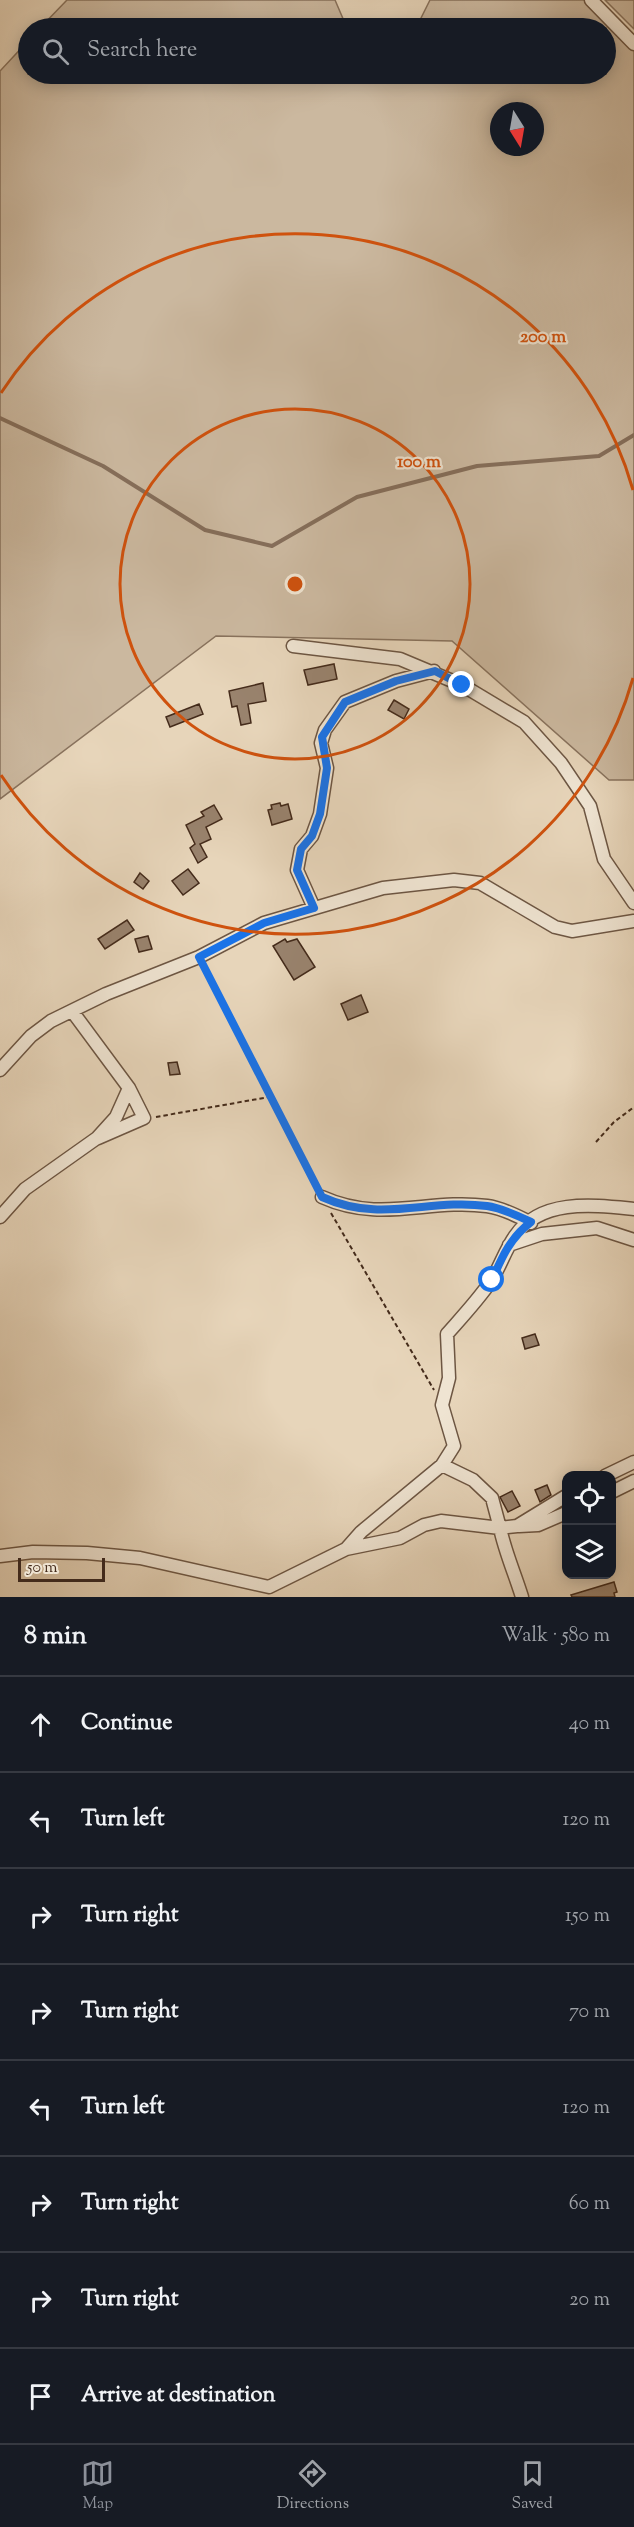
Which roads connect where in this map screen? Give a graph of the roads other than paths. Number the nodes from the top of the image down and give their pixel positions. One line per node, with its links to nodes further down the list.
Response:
1 (591, 0): 2 (street)
2 (609, 18)
3 (616, 26): 4 (street)
4 (634, 44)
5 (293, 646): 6 (street)
6 (435, 671): 7 (street); 8 (street)
7 (634, 903)
8 (314, 908): 9 (street); 10 (street)
9 (634, 921)
10 (72, 1011): 11 (street); 12 (street)
11 (0, 1070)
12 (129, 1088): 13 (street); 13 (street)
13 (97, 1138): 16 (street)
14 (322, 1197): 17 (street)
15 (634, 1209): 17 (street)
16 (0, 1217)
17 (531, 1222): 19 (street)
18 (634, 1240): 19 (street)
19 (509, 1245): 21 (street)
20 (634, 1462): 22 (street)
21 (442, 1465): 28 (street); 29 (street)
22 (615, 1471)
23 (634, 1481): 24 (street)
24 (616, 1490)
25 (562, 1499): 27 (street)
26 (562, 1515): 27 (street)
27 (517, 1526): 28 (street)
28 (500, 1528): 29 (street); 31 (street)
29 (346, 1549): 30 (street)
30 (0, 1556)
31 (522, 1597)

